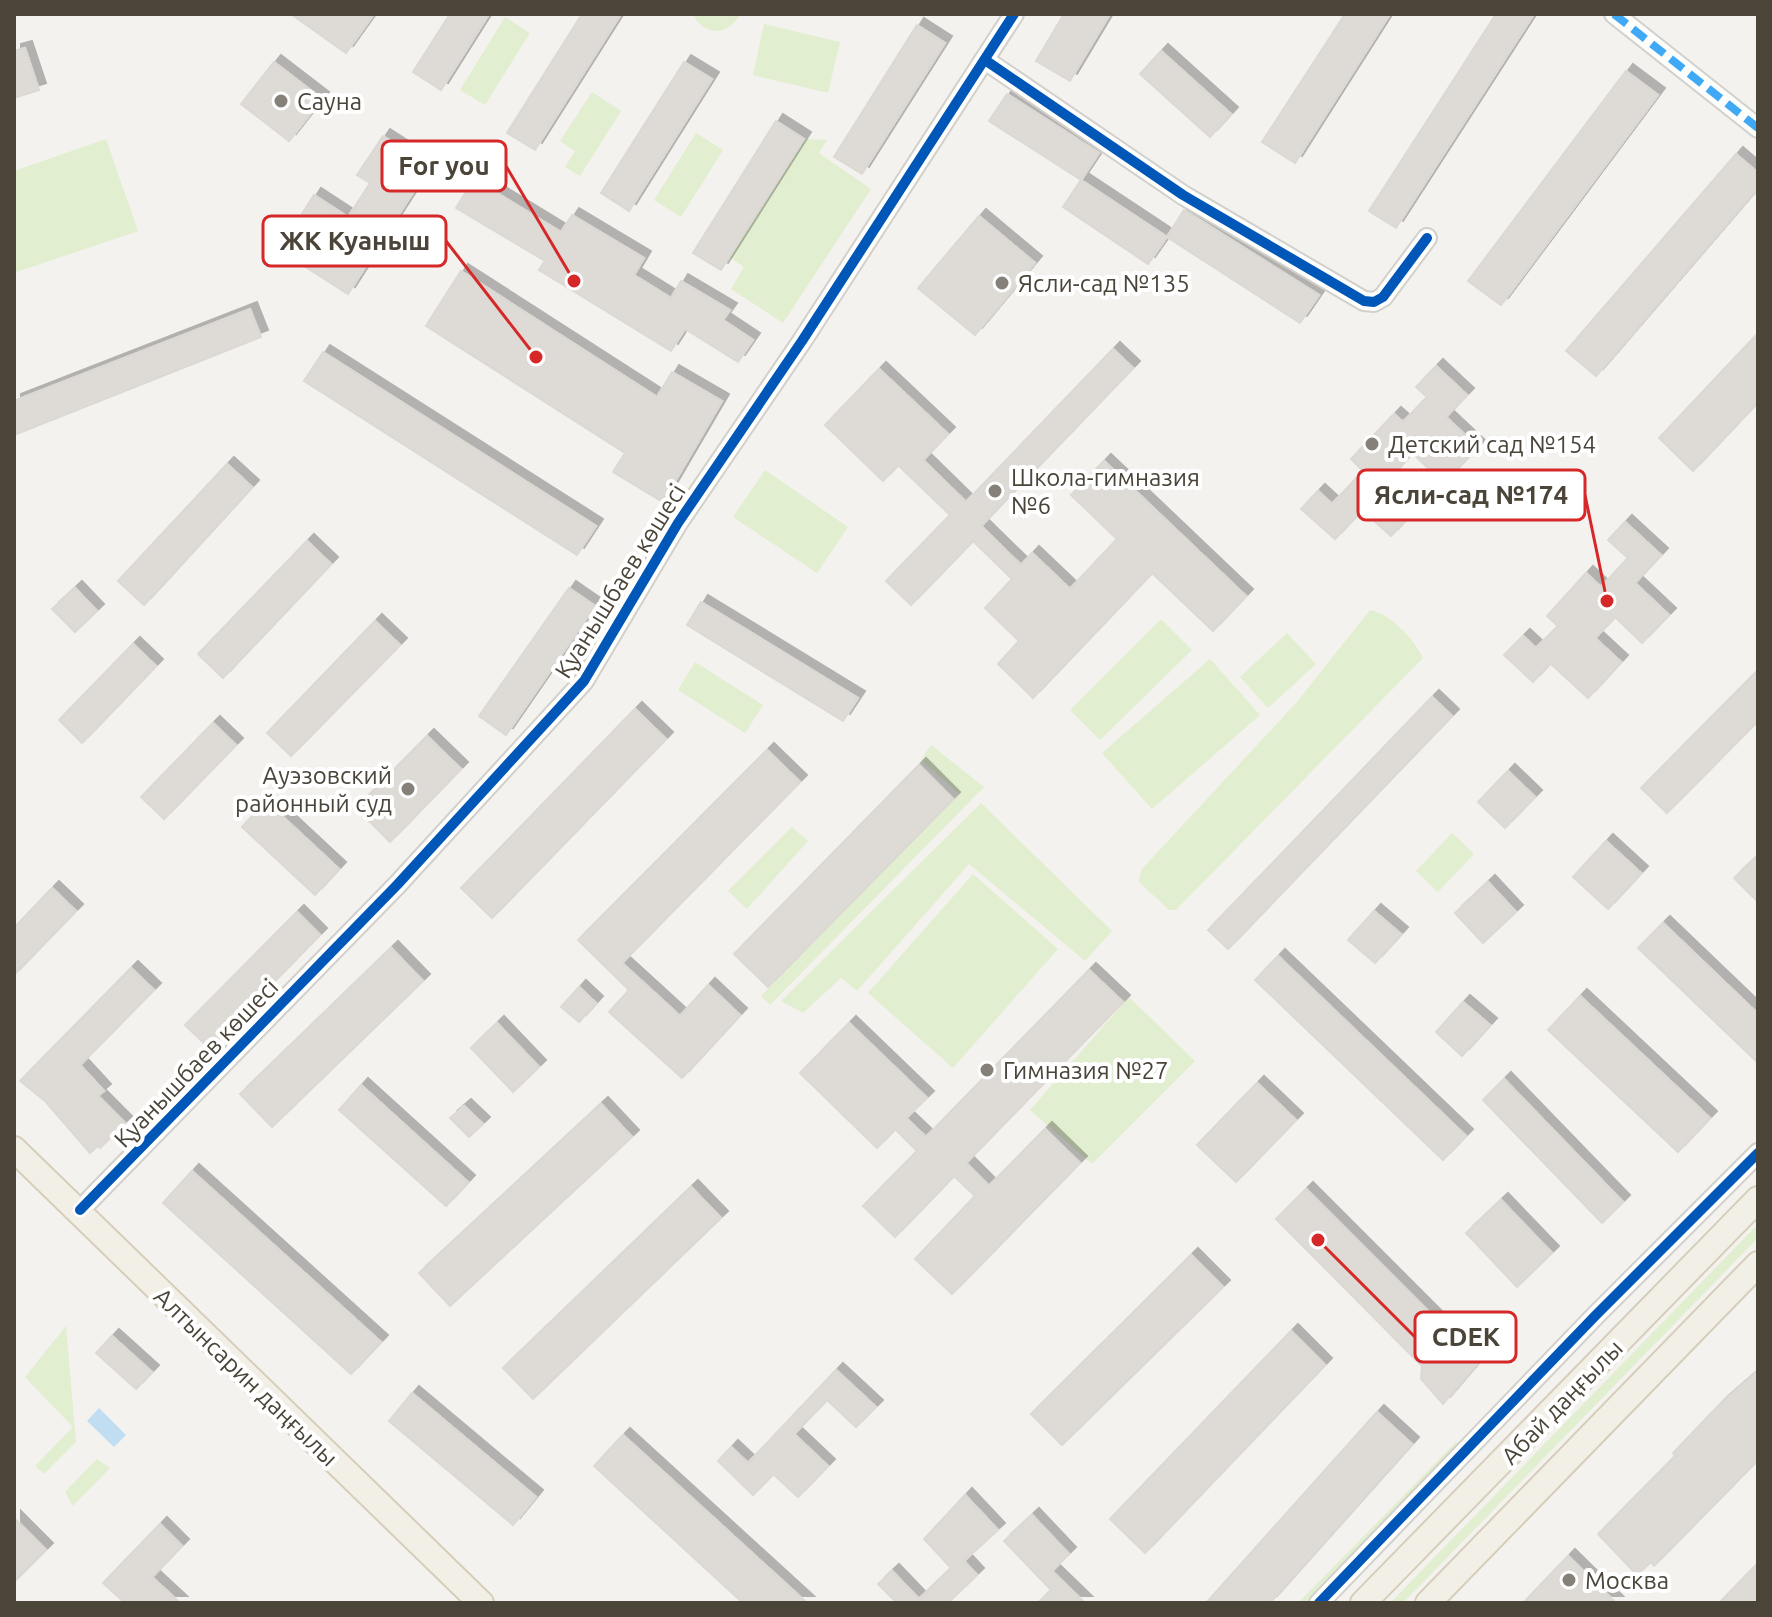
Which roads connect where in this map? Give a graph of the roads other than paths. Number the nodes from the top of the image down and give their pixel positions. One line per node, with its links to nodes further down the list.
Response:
1 (1014, 14): 3 (street, Қуанышбаев көшесі)
2 (1614, 14): 4 (street)
3 (985, 60): 5 (street); 9 (street, Қуанышбаев көшесі)
4 (1758, 128)
5 (1427, 238)
6 (14, 1149): 9 (main road, Алтынсарин даңғылы)
7 (1758, 1153): 12 (street)
8 (1758, 1199): 13 (main road, Абай даңғылы)
9 (80, 1210): 11 (main road, Алтынсарин даңғылы)
10 (1758, 1264): 14 (main road, Абай даңғылы)
11 (481, 1603)
12 (1319, 1603)
13 (1363, 1603)
14 (1428, 1603)

